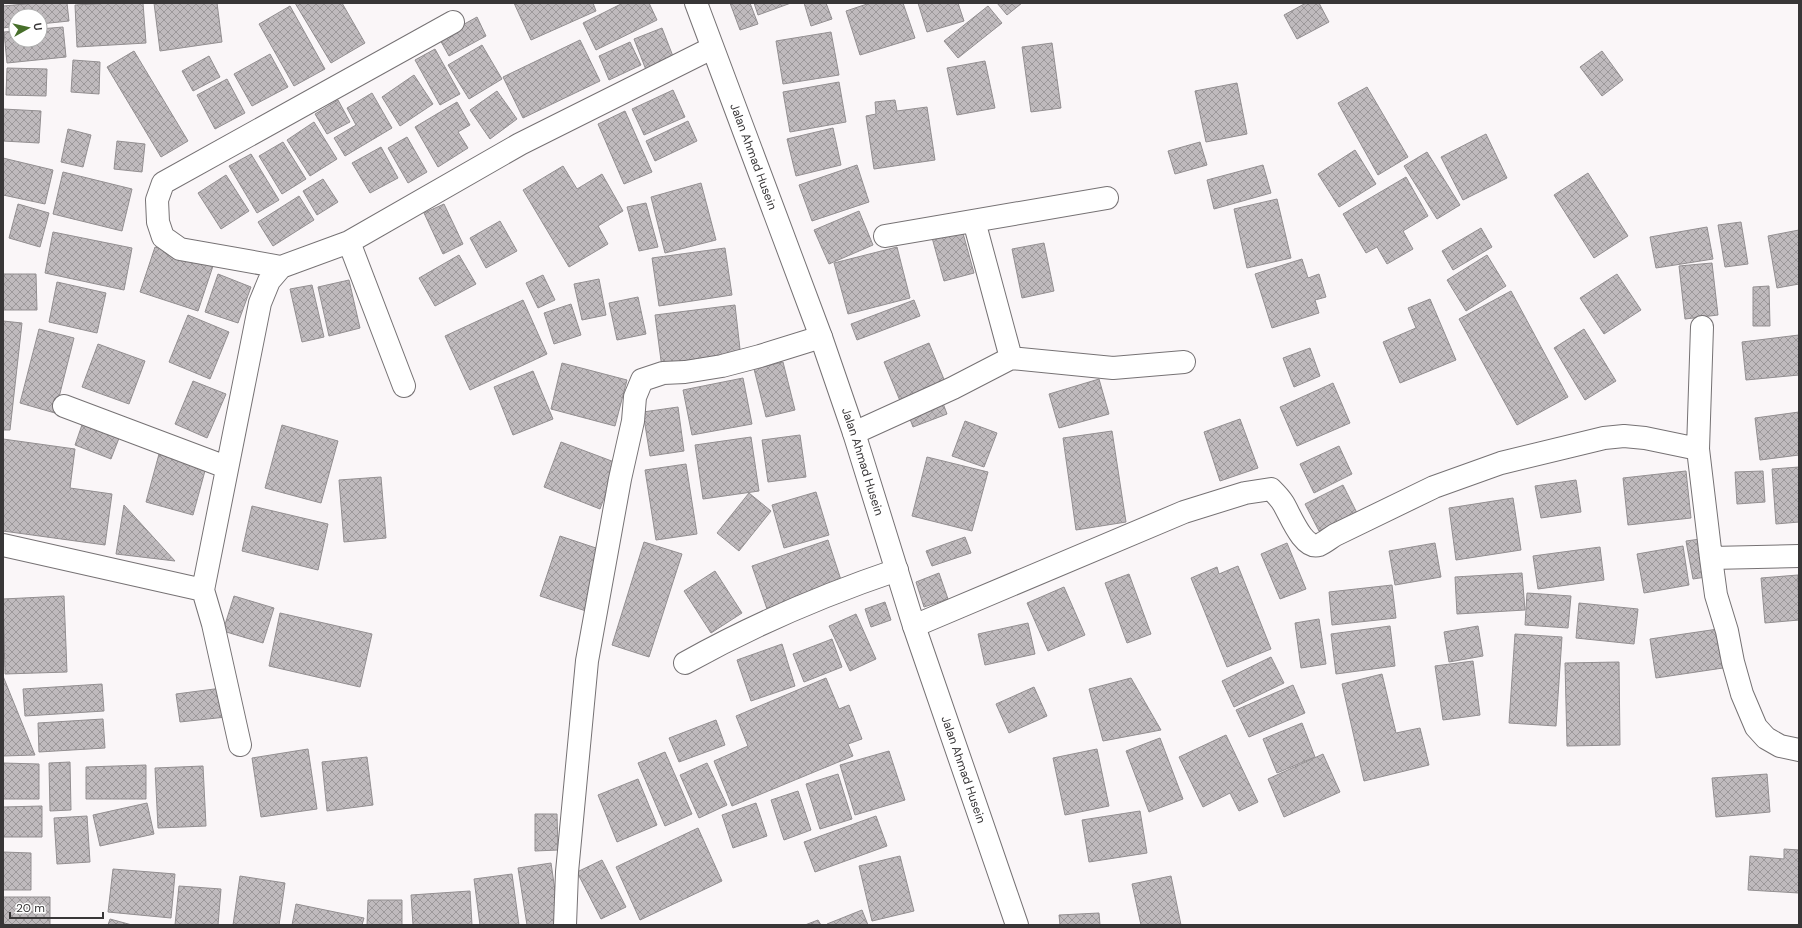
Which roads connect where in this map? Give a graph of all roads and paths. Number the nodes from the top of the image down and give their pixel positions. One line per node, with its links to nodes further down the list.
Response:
1 (696, 3): 3 (street, Jalan Ahmad Husein)
2 (453, 22): 8 (street)
3 (712, 48): 7 (street); 10 (street, Jalan Ahmad Husein)
4 (1107, 198): 5 (street)
5 (974, 221): 6 (street); 11 (street)
6 (885, 236)
7 (349, 242): 8 (street); 13 (street)
8 (281, 267): 17 (street)
9 (1702, 327): 16 (street)
10 (821, 337): 15 (street, Jalan Ahmad Husein); 27 (street)
11 (1011, 358): 12 (street); 15 (street)
12 (1184, 362)
13 (404, 386)
14 (64, 406): 17 (street)
15 (854, 433): 21 (street, Jalan Ahmad Husein)
16 (1698, 449): 20 (street); 23 (street)
17 (226, 466): 22 (street)
18 (3, 545): 22 (street)
19 (1799, 556): 20 (street)
20 (1711, 558): 26 (street)
21 (897, 570): 23 (street, Jalan Ahmad Husein); 24 (street)
22 (203, 590): 25 (street)
23 (914, 626): 28 (street, Jalan Ahmad Husein)
24 (685, 664)
25 (240, 745)
26 (1799, 750)
27 (565, 925)
28 (1016, 925)

